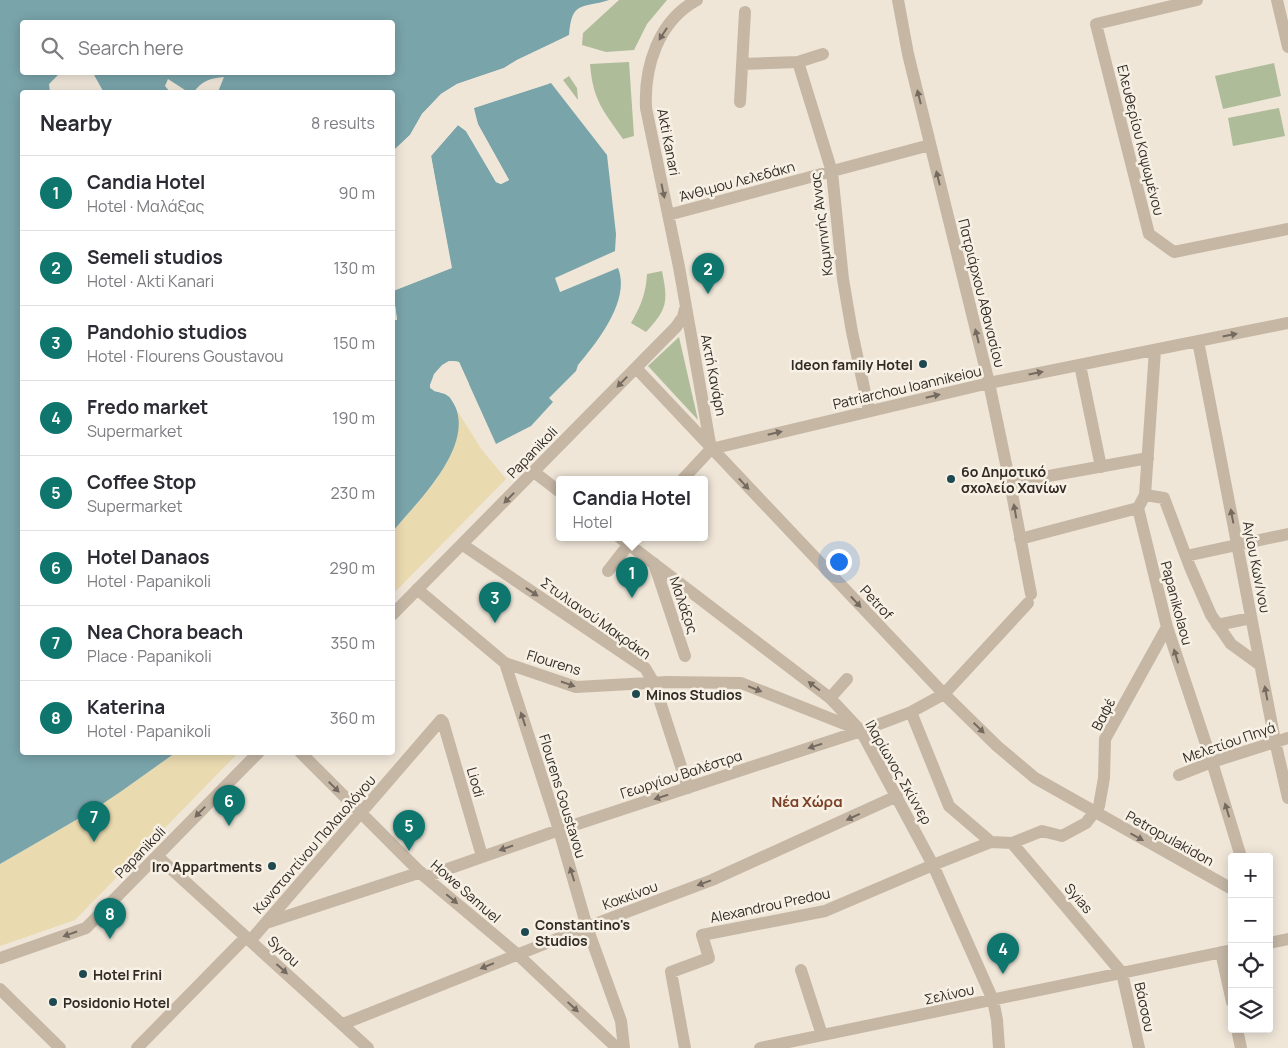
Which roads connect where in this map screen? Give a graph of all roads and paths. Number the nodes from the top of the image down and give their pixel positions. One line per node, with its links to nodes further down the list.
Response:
1 (697, 0): 13 (street, Akti Kanari, one-way to 13)
2 (898, 0): 11 (street, Πατριάρχου Αθανασίου, one-way to 2)
3 (1197, 0): 14 (street, Ελευθερίου Καψωμένου)
4 (1278, 0): 6 (street)
5 (745, 12): 9 (street)
6 (1288, 47)
7 (823, 54): 8 (street)
8 (798, 62): 9 (street); 12 (street, Κομνηνής Άννας)
9 (742, 64): 10 (street)
10 (740, 102)
11 (930, 145): 12 (street, Άνθιμου Λελεδάκη); 21 (street, Πατριάρχου Αθανασίου, one-way to 11)
12 (832, 172): 13 (street, Άνθιμου Λελεδάκη); 22 (street, Κομνηνής Άννας)
13 (668, 215): 15 (street, Akti Kanari)
14 (1288, 229)
15 (686, 306): 20 (street, Papanikoli); 23 (street, Ακτή Κανάρη)
16 (1288, 323): 17 (street, Patriarchou Ioannikeiou, one-way to 16)
17 (1198, 341): 18 (street, Patriarchou Ioannikeiou); 37 (street, Αγίου Κων/νου, one-way to 17)
18 (1155, 350): 19 (street, Patriarchou Ioannikeiou); 24 (street)
19 (1080, 365): 21 (street, Patriarchou Ioannikeiou, one-way to 19); 25 (street)
20 (636, 368): 23 (street, Petrof); 26 (street, Papanikoli, one-way to 26)
21 (988, 383): 22 (street, Patriarchou Ioannikeiou, one-way to 21); 28 (street, Πατριάρχου Αθανασίου)
22 (869, 411): 23 (street, Patriarchou Ioannikeiou, one-way to 22)
23 (711, 448): 27 (street); 53 (street, Petrof, one-way to 53)
24 (1148, 458): 25 (street); 30 (street)
25 (1101, 467): 28 (street)
26 (534, 472): 29 (street); 36 (street, Papanikoli, one-way to 36)
27 (686, 476)
28 (1010, 483): 33 (street, Πατριάρχου Αθανασίου, one-way to 28)
29 (556, 489)
30 (1145, 495): 31 (street); 38 (street)
31 (1138, 508): 33 (street); 46 (street, Papanikolaou)
32 (1288, 534): 37 (street)
33 (1020, 539): 42 (street, Πατριάρχου Αθανασίου)
34 (625, 541): 40 (street)
35 (627, 541): 39 (street, Ιλαρίωνος Σκίννερ)
36 (463, 545): 41 (street, Papanikoli); 52 (street, Στυλιανού Μακράκη, one-way to 52)
37 (1237, 545): 38 (street); 44 (street, Αγίου Κων/νου)
38 (1186, 556): 45 (street)
39 (654, 564): 48 (street, Μαλάξας); 54 (street, Ιλαρίωνος Σκίννερ, one-way to 39)
40 (608, 571)
41 (417, 590): 43 (street, Papanikoli); 49 (street)
42 (1029, 598): 53 (street, Γεωργίου Βαλέστρα)
43 (395, 612)
44 (1251, 618): 45 (street); 50 (street, Αγίου Κων/νου)
45 (1218, 625): 47 (street); 50 (street)
46 (1167, 627): 62 (street, Papanikolaou, one-way to 46); 68 (street, Βαφέ)
47 (1230, 631)
48 (685, 656)
49 (505, 662): 52 (street, Flourens, one-way to 52); 69 (street, Flourens Goustavou, one-way to 49)
50 (1260, 665): 59 (street, Αγίου Κων/νου, one-way to 50)
51 (847, 679): 54 (street)
52 (654, 683): 57 (street, one-way to 57); 64 (street)
53 (944, 694): 55 (street, Γεωργίου Βαλέστρα); 68 (street, Petrof, one-way to 68)
54 (830, 698): 57 (street, Ιλαρίωνος Σκίννερ)
55 (911, 712): 57 (street, Γεωργίου Βαλέστρα); 70 (street)
56 (439, 721): 67 (street, Κωνσταντίνου Παλαιολόγου); 74 (street, Liodi)
57 (862, 731): 64 (street, Γεωργίου Βαλέστρα, one-way to 64); 65 (street, Ιλαρίωνος Σκίννερ)
58 (1288, 738): 59 (street, Μελετίου Πηγά)
59 (1275, 741): 62 (street, Μελετίου Πηγά); 66 (street, Αγίου Κων/νου)
60 (256, 755): 73 (street, Papanikoli, one-way to 73)
61 (303, 755): 67 (street, Howe Samuel, one-way to 67)
62 (1212, 762): 63 (street, Μελετίου Πηγά); 72 (street, Papanikolaou, one-way to 62)
63 (1179, 775)
64 (688, 788): 69 (street, Γεωργίου Βαλέστρα, one-way to 69)
65 (897, 796): 75 (street, Ιλαρίωνος Σκίννερ); 79 (street, Κοκκίνου, one-way to 79)
66 (1288, 798)
67 (360, 813): 76 (street, Howe Samuel); 78 (street, Κωνσταντίνου Παλαιολόγου)
68 (1094, 813): 71 (street, Alexandrou Predou); 77 (street, Petropulakidon, one-way to 77)
69 (559, 830): 74 (street, Γεωργίου Βαλέστρα, one-way to 74); 79 (street, Flourens Goustavou, one-way to 69)
70 (992, 842): 71 (street, Alexandrou Predou); 75 (street, Alexandrou Predou)
71 (1012, 843): 87 (street, Syias)
72 (1240, 853)
73 (157, 856): 80 (street, Syrou); 85 (street, Papanikoli, one-way to 85)
74 (482, 856): 76 (street, Γεωργίου Βαλέστρα)
75 (933, 865): 90 (street, Ιλαρίωνος Σκίννερ); 99 (street, Alexandrou Predou)
76 (423, 874): 78 (street, Γεωργίου Βαλέστρα); 84 (street, Howe Samuel, one-way to 84)
77 (1228, 887)
78 (266, 923): 80 (street, Κωνσταντίνου Παλαιολόγου)
79 (587, 926): 84 (street, Κοκκίνου); 98 (street, Flourens Goustavou)
80 (248, 939): 91 (street, Syrou, one-way to 91); 95 (street, Κωνσταντίνου Παλαιολόγου)
81 (1288, 939): 82 (street)
82 (1273, 941)
83 (1227, 951): 87 (street, Σελίνου); 88 (street)
84 (516, 954): 91 (street, Κοκκίνου, one-way to 91); 97 (street, Howe Samuel, one-way to 97)
85 (0, 958)
86 (801, 970): 93 (street)
87 (1122, 973): 90 (street, Σελίνου); 102 (street, Βάσσου)
88 (1231, 988)
89 (0, 989): 94 (street)
90 (993, 1000): 93 (street, Σελίνου); 101 (street, Ιλαρίωνος Σκίννερ)
91 (343, 1024): 96 (street, Syrou)
92 (1238, 1033): 103 (street)
93 (822, 1035): 100 (street, Σελίνου)
94 (60, 1048)
95 (137, 1048)
96 (368, 1048)
97 (617, 1048)
98 (624, 1048)
99 (686, 1048)
100 (760, 1048)
101 (999, 1048)
102 (1139, 1048)
103 (1241, 1048)

